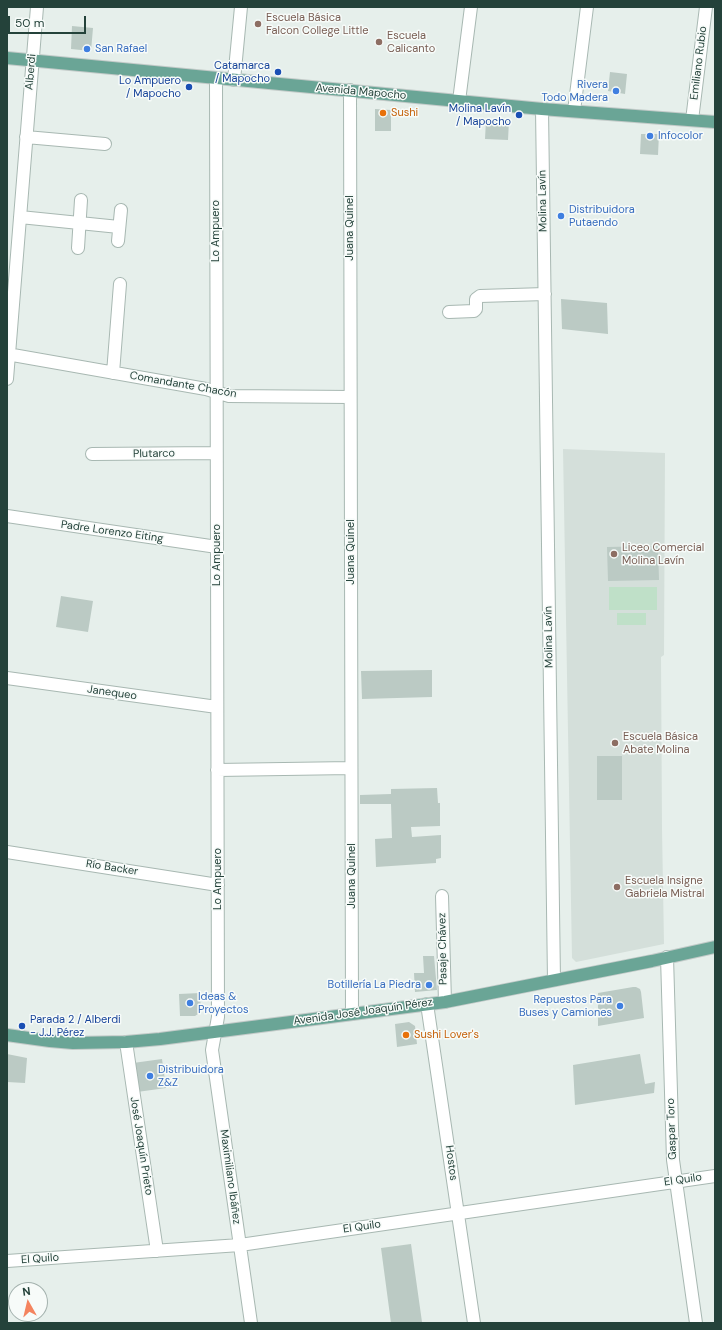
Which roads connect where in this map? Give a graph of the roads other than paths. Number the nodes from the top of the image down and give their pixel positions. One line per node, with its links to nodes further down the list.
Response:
1 (37, 7): 7 (street, Alberdi)
2 (241, 7): 9 (street)
3 (471, 7): 11 (street)
4 (587, 7): 13 (street)
5 (706, 7): 14 (street, Emiliano Rubio)
6 (7, 58): 7 (main road, Avenida Mapocho)
7 (32, 61): 8 (main road, Avenida Mapocho); 16 (street, Alberdi)
8 (216, 78): 9 (main road, Avenida Mapocho); 31 (street, Lo Ampuero)
9 (234, 80): 10 (main road, Avenida Mapocho)
10 (350, 90): 11 (main road, Avenida Mapocho); 32 (street, Juana Quinel)
11 (460, 101): 12 (main road, Avenida Mapocho)
12 (542, 109): 13 (main road, Avenida Mapocho); 26 (street, Molina Lavín)
13 (574, 111): 14 (main road, Avenida Mapocho)
14 (692, 120): 15 (main road, Avenida Mapocho)
15 (715, 122)
16 (26, 137): 17 (street); 20 (street, Alberdi)
17 (105, 144)
18 (81, 200): 21 (street)
19 (121, 210): 22 (street)
20 (20, 217): 21 (street); 28 (street, Alberdi)
21 (80, 223): 22 (street); 24 (street)
22 (120, 227): 23 (street)
23 (118, 241)
24 (78, 248)
25 (120, 284): 29 (street)
26 (545, 294): 27 (street); 46 (street, Molina Lavín)
27 (449, 312)
28 (8, 354): 29 (street, Comandante Chacón); 30 (street, Alberdi)
29 (113, 373): 31 (street, Comandante Chacón)
30 (7, 379)
31 (216, 392): 32 (street, Comandante Chacón); 33 (street, Lo Ampuero)
32 (350, 397): 39 (street, Juana Quinel)
33 (216, 453): 34 (street, Plutarco); 36 (street, Lo Ampuero)
34 (92, 454)
35 (7, 516): 36 (street, Padre Lorenzo Eiting)
36 (217, 547): 38 (street, Lo Ampuero)
37 (7, 678): 38 (street, Janequeo)
38 (217, 707): 40 (street, Lo Ampuero)
39 (351, 768): 40 (street); 49 (street, Juana Quinel)
40 (217, 770): 42 (street, Lo Ampuero)
41 (7, 852): 42 (street, Río Backer)
42 (218, 885): 50 (street, Lo Ampuero)
43 (442, 896): 47 (street, Pasaje Chávez)
44 (715, 947): 45 (main road, Avenida José Joaquín Pérez)
45 (667, 957): 46 (main road, Avenida José Joaquín Pérez); 54 (street, Gaspar Toro)
46 (554, 980): 47 (main road, Avenida José Joaquín Pérez)
47 (445, 1002): 48 (main road, Avenida José Joaquín Pérez)
48 (428, 1004): 49 (main road, Avenida José Joaquín Pérez); 55 (street, Hostos)
49 (352, 1014): 50 (main road, Avenida José Joaquín Pérez)
50 (215, 1032): 52 (main road, Avenida José Joaquín Pérez); 56 (street, Maximiliano Ibáñez)
51 (7, 1035): 52 (main road, Avenida José Joaquín Pérez)
52 (126, 1042): 57 (street, José Joaquín Prieto)
53 (715, 1176): 54 (street, El Quilo)
54 (676, 1181): 55 (street, El Quilo); 61 (street, Gaspar Toro)
55 (458, 1213): 56 (street, El Quilo); 60 (street, Hostos)
56 (240, 1245): 57 (street, El Quilo); 59 (street, Maximiliano Ibáñez)
57 (157, 1250): 58 (street, El Quilo)
58 (7, 1261)
59 (251, 1323)
60 (474, 1323)
61 (696, 1323)

